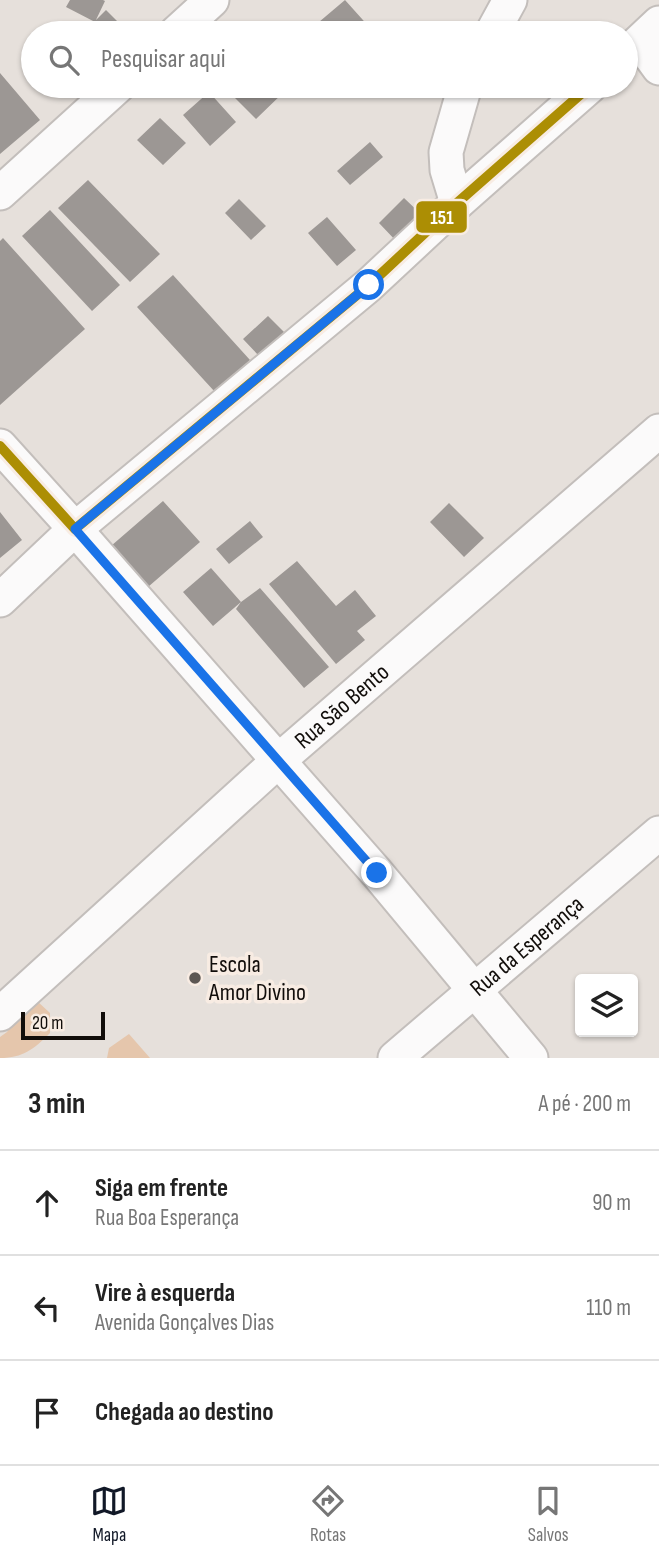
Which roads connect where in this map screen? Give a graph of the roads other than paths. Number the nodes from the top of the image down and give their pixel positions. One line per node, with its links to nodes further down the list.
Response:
1 (212, 0): 3 (street)
2 (510, 0): 4 (street)
3 (189, 21)
4 (499, 21)
5 (641, 40): 6 (street)
6 (659, 68)
7 (105, 98): 10 (street)
8 (462, 98): 11 (street)
9 (576, 98): 11 (street)
10 (0, 193)
11 (457, 204): 14 (street)
12 (659, 431): 16 (street, Rua São Bento)
13 (0, 446): 14 (street)
14 (75, 529): 15 (street); 16 (street)
15 (0, 600)
16 (278, 761): 18 (street); 19 (street, Rua São Bento)
17 (659, 833): 18 (street, Rua da Esperança)
18 (474, 989): 20 (street, Rua da Esperança); 21 (street)
19 (0, 1014)
20 (395, 1058)
21 (531, 1058)

